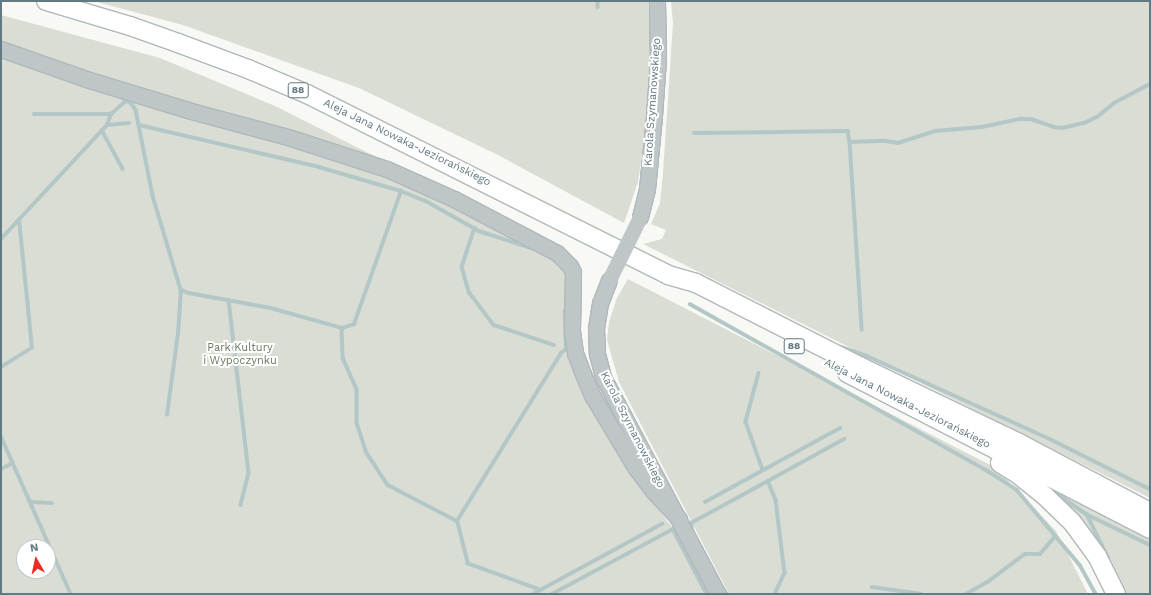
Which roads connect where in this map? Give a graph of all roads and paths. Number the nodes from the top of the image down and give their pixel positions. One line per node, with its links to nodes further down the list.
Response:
1 (46, 1): 4 (main road, Aleja Jana Nowaka-Jeziorańskiego / 88)
2 (657, 1): 9 (street, Karola Szymanowskiego, bridge)
3 (1, 49): 9 (street)
4 (668, 275): 5 (main road, Aleja Jana Nowaka-Jeziorańskiego / 88); 6 (main road, Aleja Jana Nowaka-Jeziorańskiego / 88)
5 (924, 413): 10 (main road, Aleja Jana Nowaka-Jeziorańskiego / 88); 12 (main road)
6 (1123, 496): 7 (main road); 8 (main road, Aleja Jana Nowaka-Jeziorańskiego / 88)
7 (1150, 508)
8 (1150, 512)
9 (679, 519): 11 (street, Karola Szymanowskiego)
10 (1150, 529)
11 (718, 594)
12 (1116, 594)

